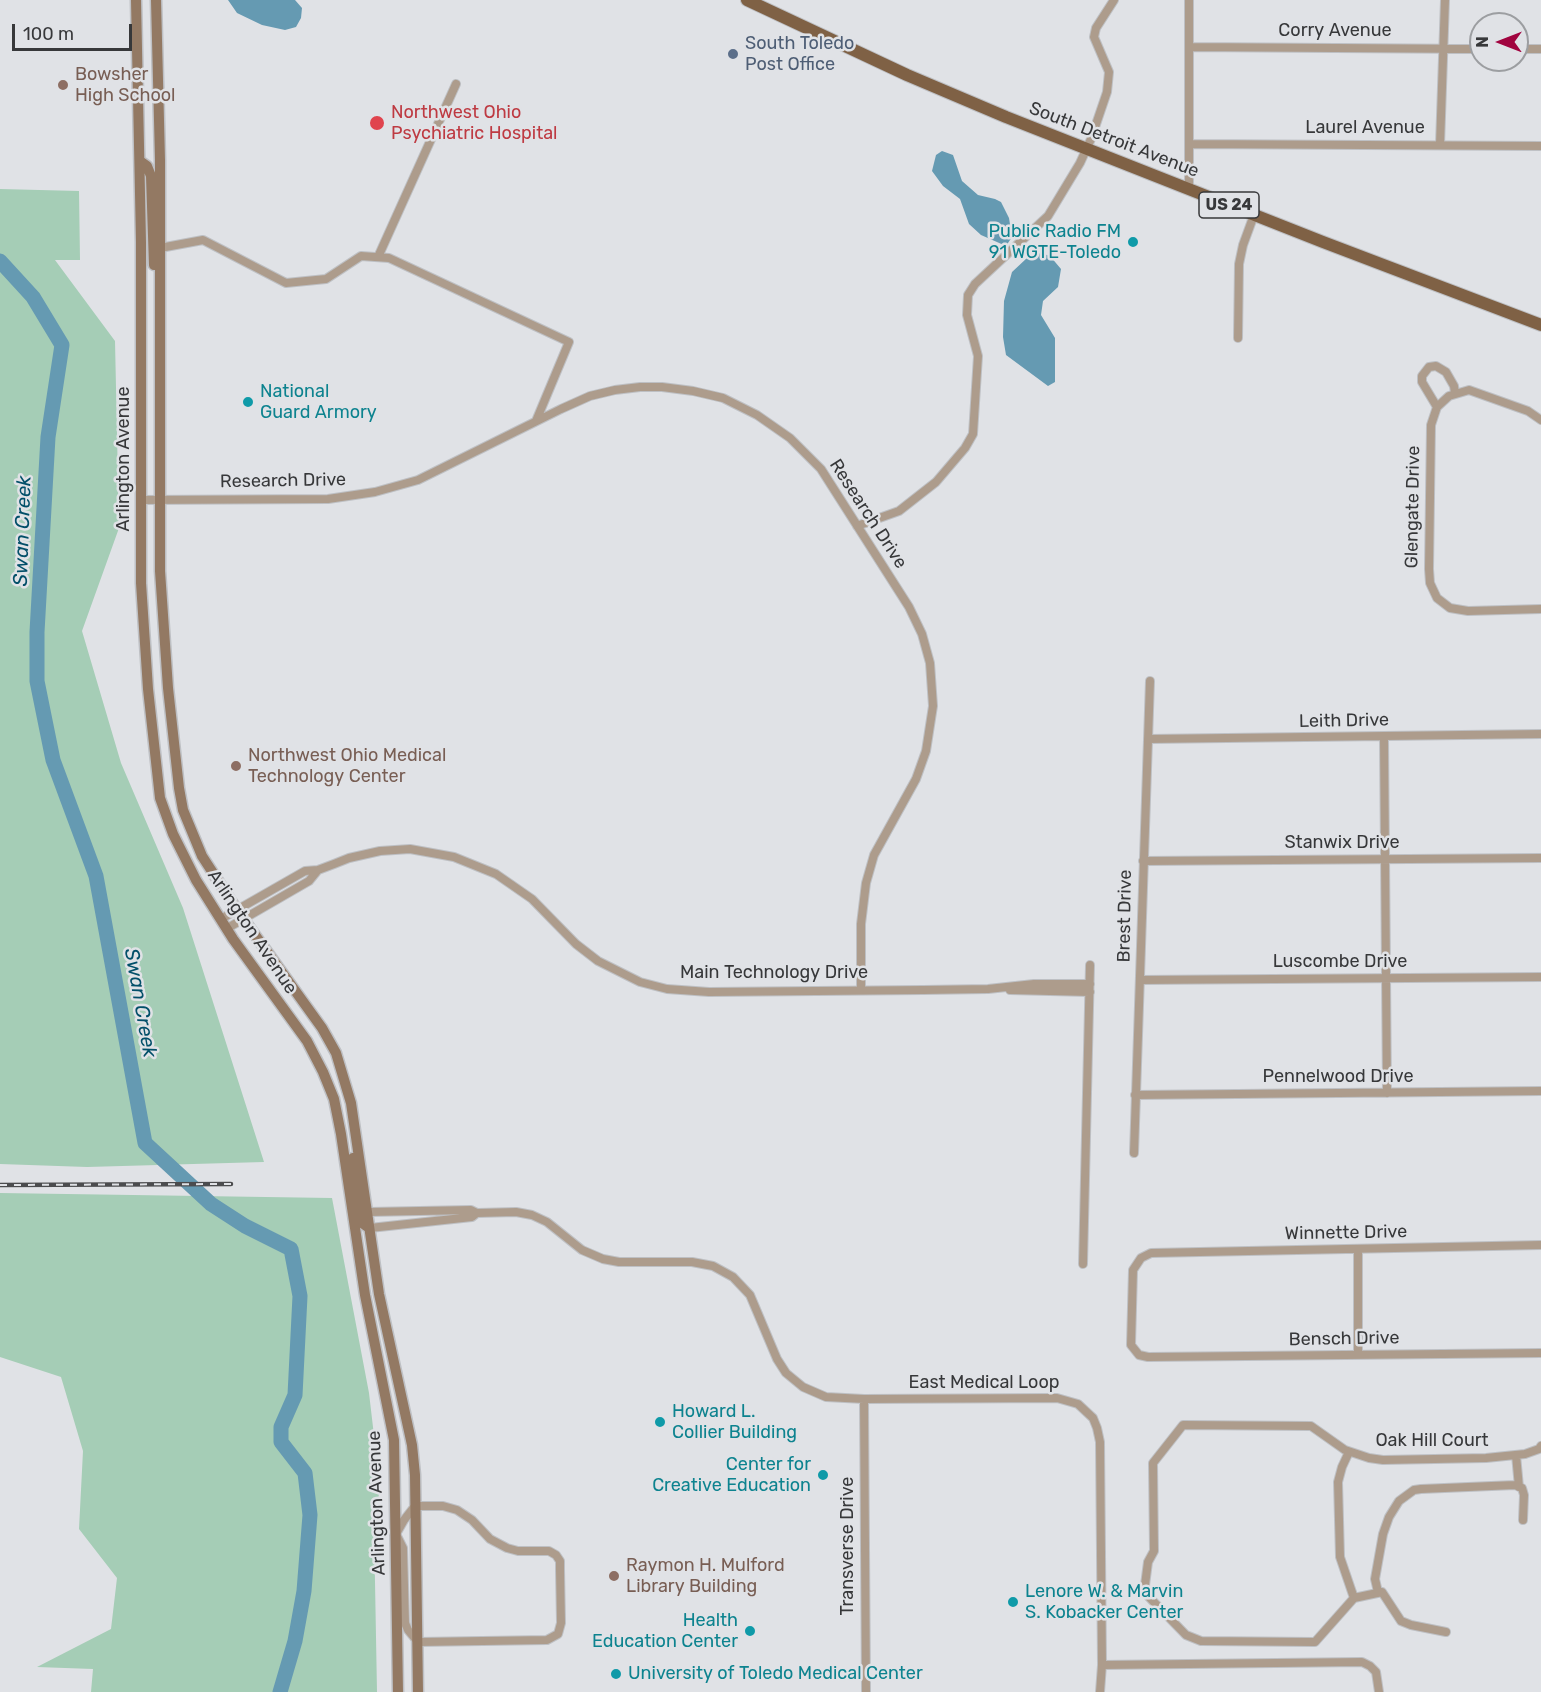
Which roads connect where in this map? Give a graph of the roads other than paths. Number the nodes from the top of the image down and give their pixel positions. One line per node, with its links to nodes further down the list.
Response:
1 (136, 0): 15 (street, Arlington Avenue)
2 (156, 0): 18 (street, Arlington Avenue)
3 (747, 0): 14 (main road, South Detroit Avenue / US 24)
4 (1114, 0): 14 (street)
5 (1189, 0): 7 (street)
6 (1445, 0): 8 (street)
7 (1189, 47): 8 (street, Corry Avenue); 11 (street)
8 (1443, 48): 9 (street, Corry Avenue); 12 (street)
9 (1469, 49)
10 (456, 84): 19 (street)
11 (1189, 144): 12 (street, Laurel Avenue); 16 (street)
12 (1440, 145): 13 (street, Laurel Avenue)
13 (1541, 146)
14 (1087, 149): 16 (main road, South Detroit Avenue / US 24); 29 (street)
15 (140, 161): 22 (street); 27 (street, Arlington Avenue)
16 (1189, 189): 17 (main road, South Detroit Avenue / US 24)
17 (1254, 215): 20 (main road, South Detroit Avenue / US 24); 21 (street)
18 (160, 248): 19 (street); 22 (street, Arlington Avenue)
19 (378, 257): 26 (street)
20 (1541, 325)
21 (1238, 338)
22 (160, 388): 28 (street, Arlington Avenue)
23 (1455, 393): 24 (street); 24 (street); 25 (street)
24 (1436, 410): 30 (street, Glengate Drive)
25 (1541, 420)
26 (536, 421): 28 (street, Research Drive); 29 (street, Research Drive)
27 (140, 500): 28 (street, Research Drive); 39 (street, Arlington Avenue)
28 (160, 500): 38 (street, Arlington Avenue)
29 (857, 526): 45 (street, Research Drive)
30 (1541, 609)
31 (1150, 681): 34 (street, Brest Drive)
32 (1541, 734): 33 (street, Leith Drive)
33 (1384, 738): 34 (street, Leith Drive); 36 (street)
34 (1148, 740): 37 (street, Brest Drive)
35 (1541, 858): 36 (street, Stanwix Drive)
36 (1384, 859): 37 (street, Stanwix Drive); 41 (street)
37 (1143, 861): 43 (street, Brest Drive)
38 (240, 914): 39 (street, Main Technology Drive); 45 (street, Main Technology Drive); 51 (street, Arlington Avenue)
39 (224, 924): 49 (street, Arlington Avenue)
40 (1090, 965): 44 (street)
41 (1384, 978): 42 (street, Luscombe Drive); 43 (street, Luscombe Drive); 47 (street)
42 (1541, 978)
43 (1140, 980): 48 (street, Brest Drive)
44 (1090, 988): 45 (street, Main Technology Drive); 56 (street)
45 (861, 990)
46 (1541, 1091): 47 (street, Pennelwood Drive)
47 (1387, 1094): 48 (street, Pennelwood Drive)
48 (1135, 1095): 50 (street, Brest Drive)
49 (334, 1099): 53 (street); 67 (street, Arlington Avenue)
50 (1134, 1153)
51 (368, 1212): 52 (street, East Medical Loop); 53 (street, Arlington Avenue)
52 (477, 1213): 53 (street, East Medical Loop); 60 (street, East Medical Loop)
53 (370, 1228): 65 (street, Arlington Avenue)
54 (1541, 1245): 55 (street, Winnette Drive)
55 (1359, 1250): 58 (street); 59 (street, Winnette Drive)
56 (1083, 1264)
57 (1541, 1353): 58 (street, Bensch Drive)
58 (1358, 1355): 59 (street, Bensch Drive)
59 (1148, 1357)
60 (864, 1399): 72 (street, East Medical Loop); 75 (street, Transverse Drive)
61 (1540, 1448): 63 (street, Oak Hill Court)
62 (1349, 1452): 63 (street, Oak Hill Court); 69 (street, Oak Hill Court); 69 (street, Oak Hill Court)
63 (1516, 1455): 64 (street)
64 (1519, 1487): 66 (street); 68 (street)
65 (415, 1506): 67 (street); 71 (street, Arlington Avenue); 71 (street)
66 (1523, 1520)
67 (396, 1534): 71 (street); 73 (street, Arlington Avenue)
68 (1378, 1592): 69 (street); 70 (street)
69 (1354, 1598)
70 (1446, 1632)
71 (418, 1641): 74 (street, Arlington Avenue)
72 (1102, 1665): 76 (street, East Medical Loop); 77 (street)
73 (398, 1692)
74 (418, 1692)
75 (866, 1692)
76 (1100, 1692)
77 (1379, 1692)

